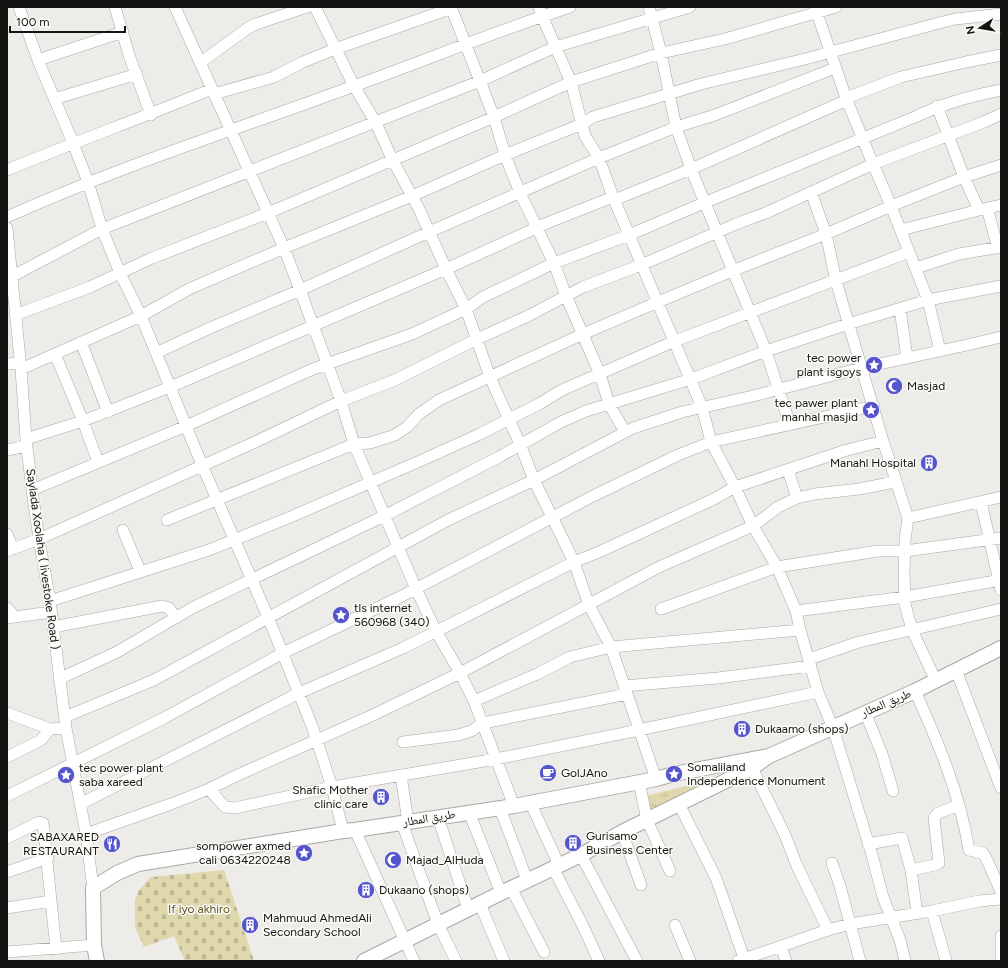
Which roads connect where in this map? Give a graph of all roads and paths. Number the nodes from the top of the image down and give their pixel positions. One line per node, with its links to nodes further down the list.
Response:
1 (19, 7): 21 (street)
2 (115, 7): 14 (street)
3 (175, 7): 22 (street)
4 (307, 7): 22 (street)
5 (315, 7): 17 (street)
6 (570, 7): 11 (street)
7 (690, 7): 12 (street)
8 (836, 7): 10 (street)
9 (452, 8): 15 (street); 17 (street)
10 (816, 10): 18 (street); 19 (street)
11 (540, 12): 15 (street); 16 (street)
12 (650, 12): 16 (street); 19 (street)
13 (1001, 14): 18 (street)
14 (123, 32): 21 (street); 24 (street)
15 (466, 45): 25 (street); 27 (street)
16 (555, 47): 25 (street); 26 (street)
17 (335, 49): 27 (street); 29 (street)
18 (830, 52): 23 (street); 30 (street)
19 (662, 53): 26 (street); 30 (street)
20 (1001, 55): 32 (street)
21 (38, 60): 31 (street)
22 (200, 63): 29 (street)
23 (835, 68): 32 (street); 39 (street)
24 (136, 74): 31 (street); 34 (street)
25 (480, 81): 36 (street); 37 (street)
26 (571, 82): 36 (street); 38 (street)
27 (354, 86): 37 (street); 40 (street)
28 (1001, 90): 33 (street)
29 (213, 92): 34 (street); 40 (street)
30 (669, 93): 38 (street); 39 (street)
31 (54, 99): 43 (street)
32 (846, 99): 42 (street); 49 (street)
33 (937, 106): 41 (street); 42 (street)
34 (151, 114): 43 (street)
35 (1001, 114): 41 (street)
36 (494, 117): 44 (street); 46 (street)
37 (376, 123): 46 (street); 51 (street)
38 (582, 124): 44 (street); 45 (street)
39 (676, 127): 45 (street); 49 (street)
40 (230, 130): 51 (street); 53 (street)
41 (948, 135): 47 (street); 52 (street)
42 (863, 138): 47 (street); 58 (street)
43 (73, 143): 50 (street); 53 (street)
44 (505, 155): 55 (street); 56 (street)
45 (599, 158): 55 (street); 57 (street)
46 (392, 159): 56 (street); 62 (street)
47 (873, 164): 54 (street); 60 (street)
48 (1001, 165): 52 (street)
49 (691, 169): 57 (street); 58 (street)
50 (7, 170)
51 (250, 172): 62 (street); 66 (street)
52 (964, 177): 60 (street); 61 (street)
53 (88, 182): 63 (street); 66 (street)
54 (811, 192): 69 (street); 70 (street)
55 (520, 193): 64 (street); 68 (street)
56 (412, 196): 68 (street); 73 (street)
57 (614, 199): 64 (street); 71 (street)
58 (706, 202): 69 (street); 71 (street)
59 (1001, 205): 61 (street)
60 (891, 206): 67 (street); 70 (street)
61 (983, 209): 67 (street); 72 (street)
62 (268, 212): 73 (street); 80 (street)
63 (7, 217)
64 (537, 227): 75 (street); 78 (street)
65 (7, 228): 81 (street, Saylada Xoolaha ( livestoke Road ))
66 (102, 229): 80 (street); 81 (street)
67 (901, 230): 74 (street)
68 (429, 232): 78 (street); 84 (street)
69 (717, 232): 76 (street); 79 (street)
70 (826, 234): 79 (street); 82 (street)
71 (629, 235): 75 (street); 76 (street)
72 (999, 247): 77 (street)
73 (284, 248): 84 (street); 92 (street)
74 (909, 252): 77 (street); 82 (street)
75 (554, 263): 85 (street); 88 (street)
76 (641, 265): 85 (street); 87 (street)
77 (916, 268): 86 (street)
78 (446, 270): 88 (street); 94 (street)
79 (732, 270): 87 (street); 90 (street)
80 (120, 273): 91 (street); 92 (street)
81 (9, 279): 91 (street, Saylada Xoolaha ( livestoke Road ))
82 (836, 281): 90 (street); 93 (street)
83 (1001, 286): 86 (street)
84 (300, 290): 94 (street); 102 (street)
85 (566, 296): 95 (street); 97 (street)
86 (928, 300): 89 (street); 101 (street)
87 (658, 302): 95 (street); 98 (street)
88 (466, 308): 97 (street); 106 (street)
89 (900, 309): 93 (street); 104 (street)
90 (749, 312): 98 (street); 100 (street)
91 (15, 315): 107 (street, Saylada Xoolaha ( livestoke Road ))
92 (141, 316): 99 (street); 102 (street)
93 (848, 324): 100 (street); 108 (street)
94 (313, 326): 106 (street); 112 (street)
95 (583, 334): 109 (street); 110 (street)
96 (1001, 336): 101 (street)
97 (477, 340): 110 (street); 114 (street)
98 (675, 341): 109 (street); 111 (street)
99 (81, 342): 103 (street); 118 (street)
100 (766, 351): 111 (street); 113 (street)
101 (940, 351): 104 (street)
102 (156, 353): 112 (street)
103 (55, 354): 107 (street); 120 (street)
104 (907, 358): 108 (street)
105 (7, 364): 107 (street)
106 (326, 364): 114 (street); 122 (street)
107 (20, 366): 125 (street, Saylada Xoolaha ( livestoke Road ))
108 (861, 368): 113 (street); 116 (street)
109 (600, 374): 115 (street); 119 (street)
110 (490, 377): 119 (street); 127 (street)
111 (691, 379): 115 (street); 117 (street)
112 (170, 387): 118 (street); 122 (street)
113 (778, 389): 117 (street); 121 (street)
114 (341, 401): 127 (street); 131 (street)
115 (609, 404): 123 (street); 128 (street)
116 (874, 406): 121 (street); 124 (street)
117 (702, 407): 123 (street); 126 (street)
118 (108, 412): 120 (street)
119 (509, 419): 128 (street); 135 (street)
120 (83, 421): 125 (street); 130 (street)
121 (790, 425): 126 (street)
122 (186, 426): 130 (street); 131 (street)
123 (625, 432): 133 (street)
124 (883, 441): 132 (street); 134 (street)
125 (26, 442): 129 (street); 137 (street, Saylada Xoolaha ( livestoke Road ))
126 (711, 442): 136 (street); 143 (street)
127 (354, 444): 135 (street); 140 (street)
128 (520, 444): 133 (street); 142 (street)
129 (7, 450)
130 (98, 462): 137 (street)
131 (202, 465): 140 (street); 150 (street)
132 (788, 470): 136 (street); 139 (street)
133 (534, 480): 143 (street); 153 (street)
134 (896, 482): 139 (street); 144 (street)
135 (371, 483): 142 (street); 151 (street)
136 (735, 487): 146 (street); 156 (street)
137 (32, 490): 150 (street, Saylada Xoolaha ( livestoke Road ))
138 (1001, 497): 141 (street)
139 (797, 498): 146 (street)
140 (217, 500): 145 (street); 151 (street)
141 (981, 502): 144 (street); 152 (street)
142 (384, 516): 153 (street); 159 (street)
143 (552, 518): 156 (street); 161 (street)
144 (908, 518): 155 (street)
145 (167, 520)
146 (753, 526): 157 (street); 163 (street)
147 (123, 530): 158 (street)
148 (7, 534): 154 (street)
149 (1001, 538): 152 (street)
150 (39, 539): 154 (street); 164 (street, Saylada Xoolaha ( livestoke Road ))
151 (234, 539): 158 (street); 159 (street)
152 (989, 541): 155 (street); 160 (street)
153 (399, 547): 161 (street); 169 (street)
154 (10, 550)
155 (905, 551): 157 (street); 162 (street)
156 (574, 562): 163 (street); 175 (street)
157 (777, 567): 166 (street); 168 (street)
158 (140, 572): 164 (street)
159 (252, 580): 169 (street); 171 (street)
160 (1000, 583): 162 (street)
161 (416, 589): 175 (street); 178 (street)
162 (905, 597): 168 (street); 174 (street)
163 (589, 605): 176 (street); 181 (street)
164 (51, 607): 170 (street); 172 (street, Saylada Xoolaha ( livestoke Road ))
165 (7, 608): 170 (street)
166 (661, 609)
167 (1001, 609): 174 (street)
168 (796, 611): 173 (street)
169 (268, 617): 178 (street); 191 (street)
170 (11, 618)
171 (176, 618): 172 (street); 182 (street)
172 (53, 627): 182 (street, Saylada Xoolaha ( livestoke Road ))
173 (800, 630): 176 (street); 179 (street)
174 (912, 630): 179 (street); 183 (street)
175 (436, 631): 181 (street); 187 (street)
176 (611, 647): 184 (street); 188 (street)
177 (1001, 648): 180 (main road, طريق المطار)
178 (283, 653): 187 (street); 201 (street)
179 (810, 663): 184 (street); 186 (street)
180 (956, 670): 183 (main road, طريق المطار); 207 (street)
181 (460, 673): 188 (street); 196 (street)
182 (59, 679): 191 (street, Saylada Xoolaha ( livestoke Road ))
183 (936, 680): 185 (main road, طريق المطار)
184 (626, 690): 192 (street); 195 (street)
185 (915, 691): 189 (main road, طريق المطار); 214 (street)
186 (818, 692): 194 (street); 195 (street)
187 (299, 693): 196 (street); 212 (street)
188 (474, 700): 192 (street)
189 (865, 712): 194 (main road, طريق المطار); 209 (street)
190 (7, 713): 193 (street)
191 (66, 723): 193 (street); 201 (street, Saylada Xoolaha ( livestoke Road ))
192 (482, 723): 197 (street); 200 (street)
193 (50, 728): 199 (street)
194 (833, 728): 198 (main road, طريق المطار); 225 (street)
195 (639, 730): 200 (street); 204 (street)
196 (317, 740): 206 (street); 208 (street)
197 (403, 742)
198 (769, 756): 202 (main road, طريق المطار); 204 (main road, طريق المطار)
199 (7, 757)
200 (496, 759): 203 (street); 215 (street)
201 (73, 764): 210 (street); 212 (street, Saylada Xoolaha ( livestoke Road ))
202 (752, 768): 213 (main road, طريق المطار); 248 (street)
203 (401, 775): 206 (street); 220 (street)
204 (656, 779): 205 (main road, طريق المطار)
205 (639, 782): 211 (main road, طريق المطار); 219 (street)
206 (332, 787): 208 (street); 221 (street)
207 (1001, 788)
208 (209, 790): 223 (street)
209 (893, 791)
210 (7, 796)
211 (530, 802): 215 (main road, طريق المطار); 229 (street)
212 (80, 804): 223 (street, Saylada Xoolaha ( livestoke Road ))
213 (679, 804): 219 (main road, طريق المطار); 256 (street)
214 (959, 805): 230 (street); 237 (street)
215 (514, 806): 216 (main road, طريق المطار)
216 (500, 808): 217 (main road, طريق المطار); 233 (street)
217 (469, 812): 218 (main road, طريق المطار); 236 (street)
218 (438, 817): 220 (main road, طريق المطار); 240 (street)
219 (647, 820): 222 (main road, طريق المطار); 232 (street)
220 (405, 822): 221 (main road, طريق المطار); 245 (street)
221 (349, 831): 235 (main road, طريق المطار); 250 (street)
222 (622, 832): 226 (main road, طريق المطار); 234 (street)
223 (86, 834): 235 (street, Saylada Xoolaha ( livestoke Road ))
224 (7, 838): 227 (street)
225 (868, 844): 230 (street); 244 (street)
226 (581, 855): 229 (main road, طريق المطار); 263 (street)
227 (48, 858): 231 (street); 239 (street)
228 (832, 864): 246 (street)
229 (556, 867): 233 (main road, طريق المطار); 262 (street)
230 (910, 870): 243 (street)
231 (7, 872)
232 (670, 872)
233 (527, 880): 236 (main road, طريق المطار)
234 (641, 886)
235 (93, 888): 251 (main road)
236 (506, 890): 240 (main road, طريق المطار); 255 (street)
237 (1001, 892)
238 (1001, 899): 242 (street)
239 (51, 901): 241 (street); 253 (street)
240 (474, 906): 245 (main road, طريق المطار); 261 (street)
241 (7, 908)
242 (932, 911): 243 (street); 268 (street)
243 (917, 913): 244 (street)
244 (890, 917): 246 (street); 267 (street)
245 (438, 924): 250 (main road, طريق المطار); 260 (street)
246 (850, 924): 248 (street); 266 (street)
247 (675, 925): 264 (street)
248 (828, 930): 252 (street)
249 (1001, 936): 269 (street)
250 (405, 941): 258 (main road, طريق المطار); 259 (street)
251 (94, 945): 253 (street); 257 (main road)
252 (781, 947): 256 (street); 265 (street)
253 (56, 949): 254 (street)
254 (7, 952)
255 (544, 952)
256 (742, 960)
257 (97, 961)
258 (364, 961)
259 (414, 961)
260 (456, 961)
261 (504, 961)
262 (599, 961)
263 (637, 961)
264 (690, 961)
265 (786, 961)
266 (860, 961)
267 (906, 961)
268 (946, 961)
269 (1001, 961)

